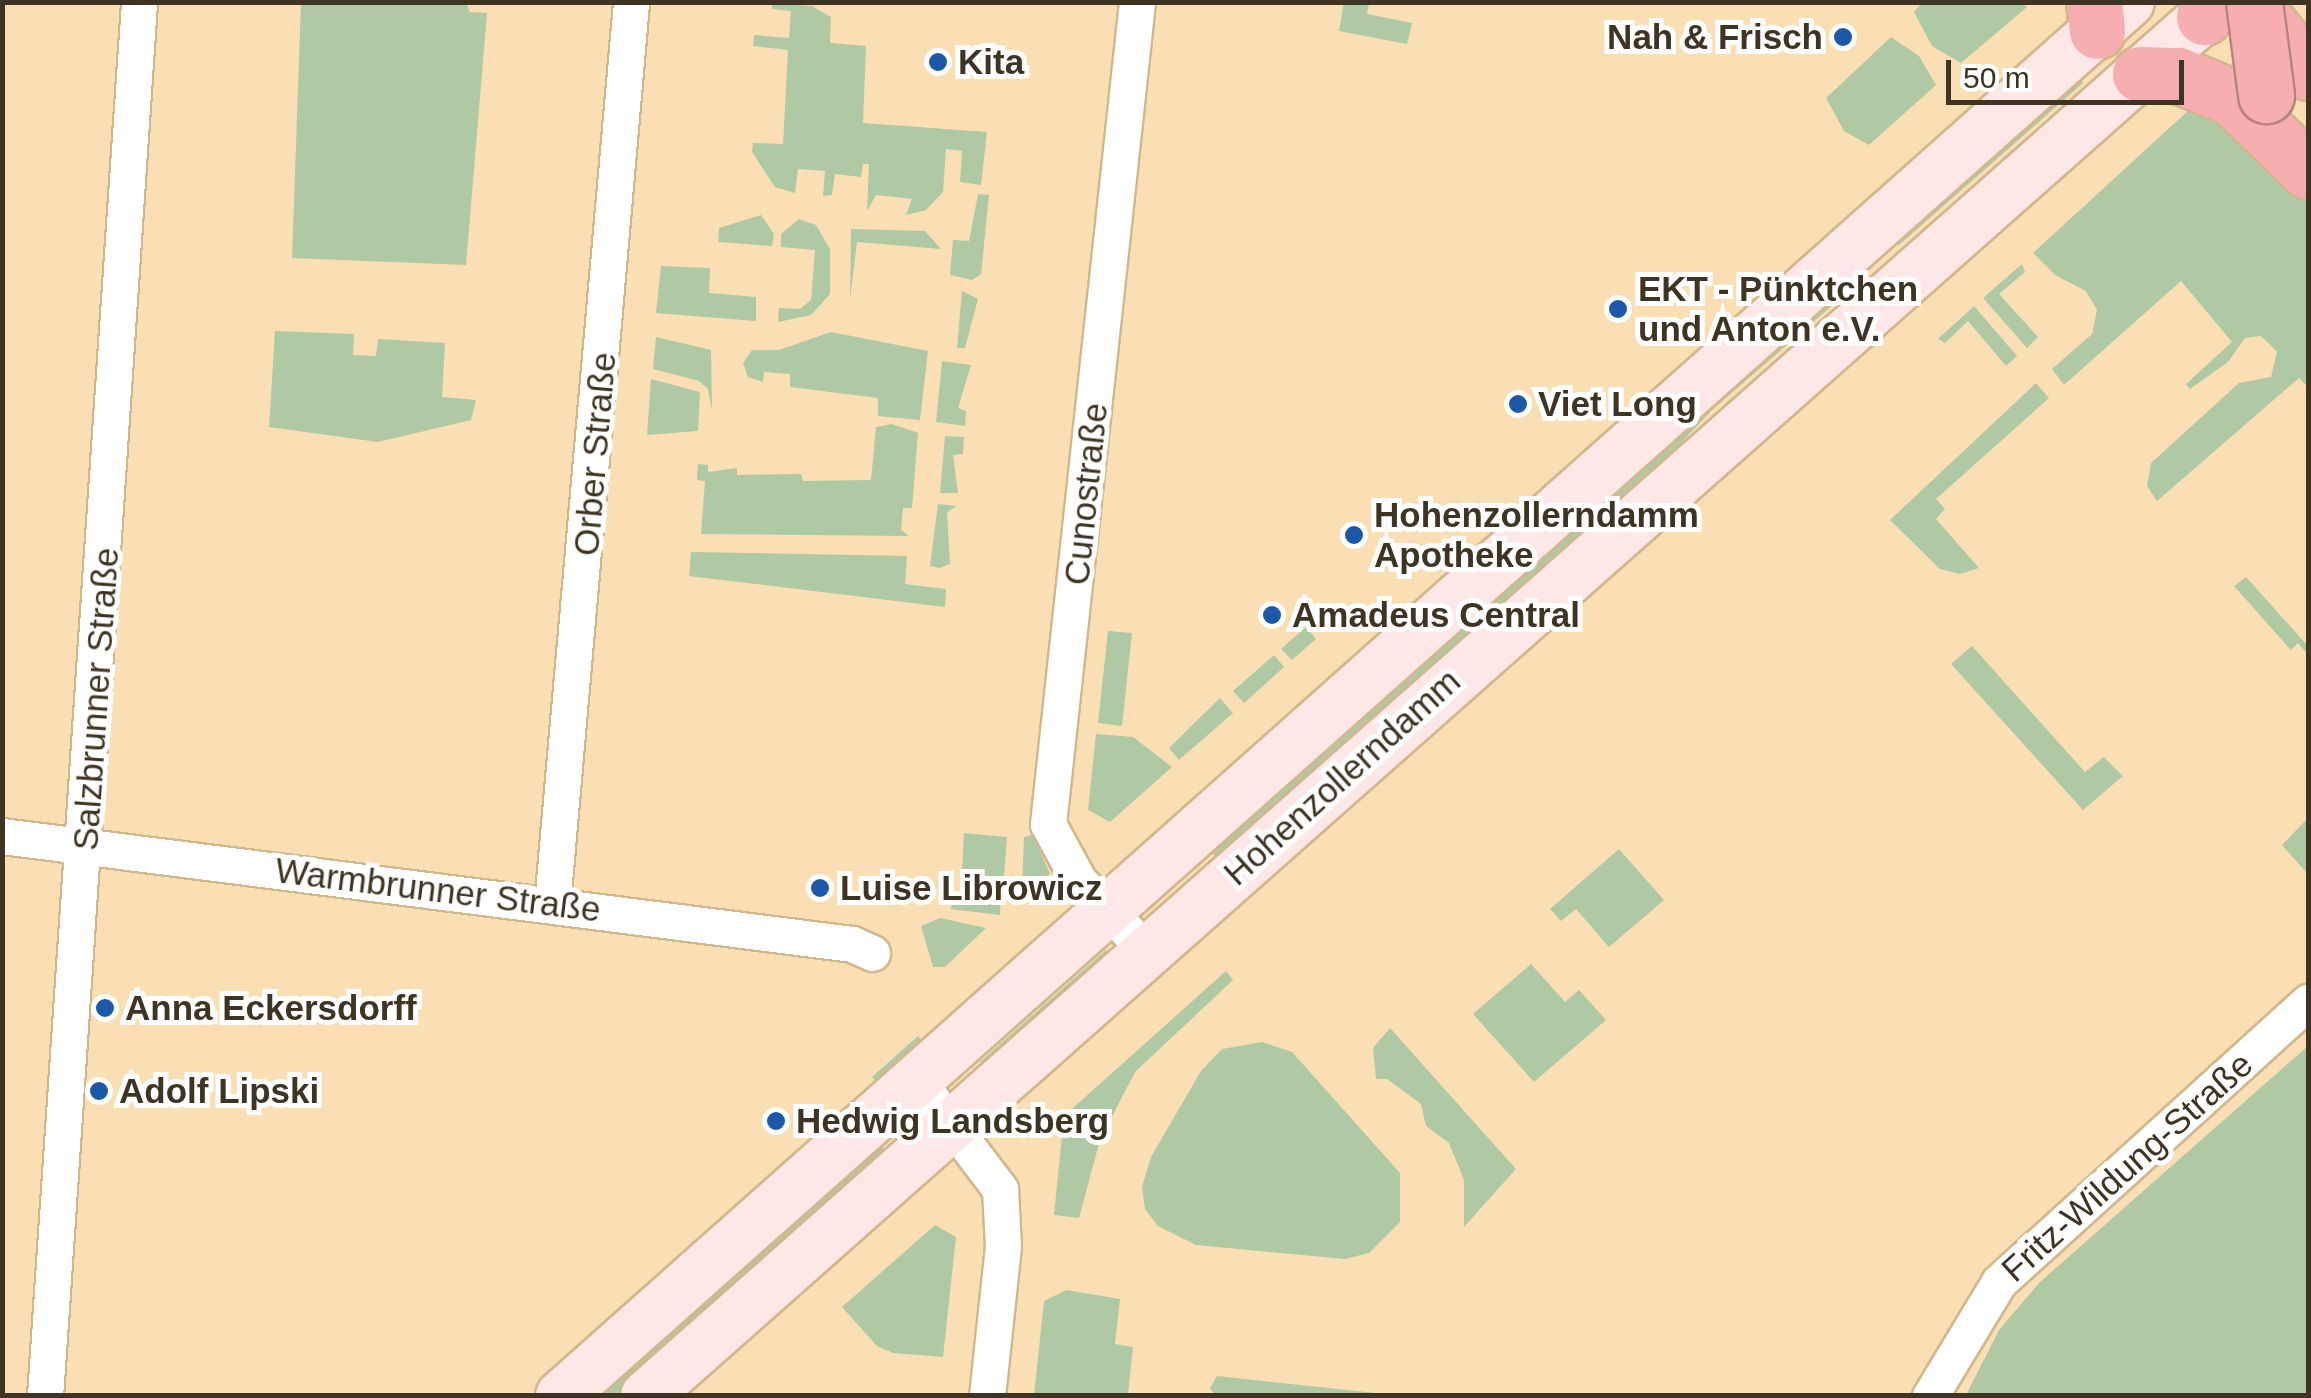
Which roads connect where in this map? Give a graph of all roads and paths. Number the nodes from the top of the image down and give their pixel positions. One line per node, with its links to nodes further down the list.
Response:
1 (140, 2): 9 (street, Salzbrunner Straße)
2 (631, 2): 10 (street, Orber Straße)
3 (1137, 2): 11 (street, Cunostraße)
4 (2227, 5): 6 (main road, Hohenzollerndamm); 7 (highway, bridge)
5 (2107, 12): 11 (main road, Hohenzollerndamm)
6 (2140, 74): 7 (highway); 12 (main road, Hohenzollerndamm)
7 (2291, 119)
8 (2, 836): 9 (street, Warmbrunner Straße)
9 (86, 846): 10 (street, Warmbrunner Straße); 17 (street, Salzbrunner Straße)
10 (552, 904): 13 (street, Warmbrunner Straße)
11 (1106, 910): 12 (street, Cunostraße); 15 (main road, Hohenzollerndamm)
12 (1147, 951): 16 (main road, Hohenzollerndamm)
13 (872, 953)
14 (2308, 1002): 21 (street, Fritz-Wildung-Straße)
15 (918, 1081): 16 (street); 18 (main road, Hohenzollerndamm)
16 (954, 1123): 19 (main road, Hohenzollerndamm); 20 (street)
17 (45, 1396)
18 (561, 1396)
19 (646, 1396)
20 (987, 1396)
21 (1930, 1396)

